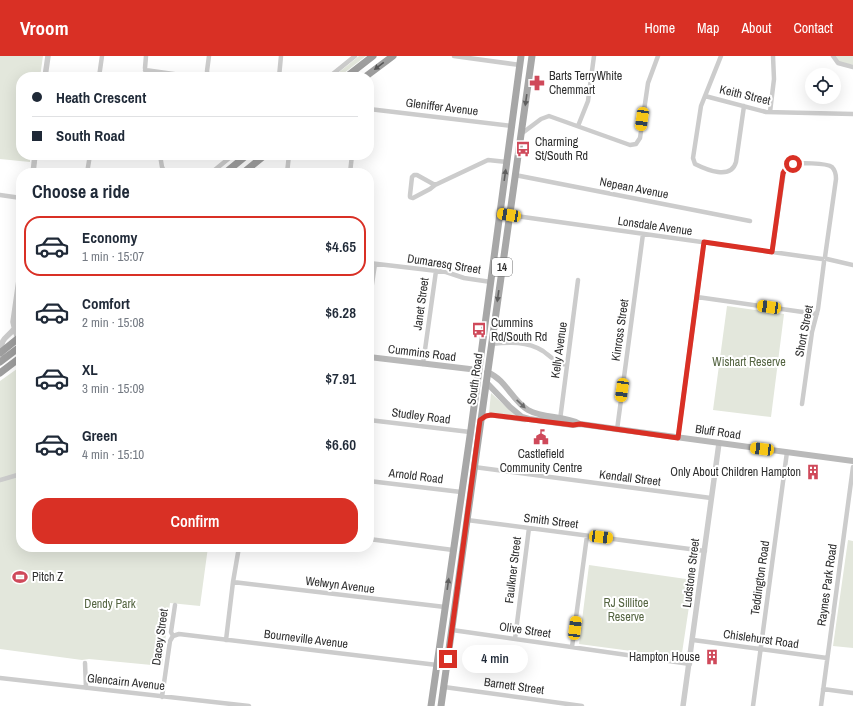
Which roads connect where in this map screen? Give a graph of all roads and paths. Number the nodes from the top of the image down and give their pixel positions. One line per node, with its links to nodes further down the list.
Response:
1 (48, 56): 21 (street)
2 (102, 56): 22 (street)
3 (146, 56): 20 (street)
4 (209, 56): 24 (street)
5 (281, 56): 25 (street)
6 (353, 56): 26 (street)
7 (373, 56): 27 (highway)
8 (392, 56): 28 (highway, one-way to 28)
9 (454, 56): 17 (street)
10 (522, 56): 17 (main road, South Road / 14)
11 (532, 56): 18 (main road, South Road / 14)
12 (594, 56): 35 (street)
13 (658, 56): 35 (street)
14 (721, 56): 29 (street)
15 (773, 56): 32 (street)
16 (833, 56): 19 (street)
17 (520, 65): 18 (main road); 34 (main road, South Road / 14)
18 (531, 66): 36 (main road, South Road / 14, one-way to 36)
19 (853, 67)
20 (145, 70): 23 (street)
21 (46, 72)
22 (100, 72)
23 (160, 72)
24 (207, 72)
25 (279, 72)
26 (335, 72)
27 (352, 72)
28 (371, 72)
29 (705, 96): 30 (street, Keith Street); 30 (street)
30 (744, 106): 32 (street, Keith Street)
31 (374, 110): 34 (street, Gleniffer Avenue)
32 (770, 112): 33 (street, Keith Street)
33 (853, 114)
34 (512, 126): 40 (main road, South Road / 14)
35 (578, 126): 36 (street)
36 (521, 134): 44 (main road, South Road / 14)
37 (227, 160): 41 (street)
38 (240, 160): 42 (highway)
39 (259, 160): 43 (highway)
40 (507, 162): 45 (street); 48 (main road, South Road / 14, one-way to 40)
41 (217, 168)
42 (231, 168)
43 (249, 168)
44 (515, 176): 49 (main road, South Road / 14); 50 (street, Nepean Avenue)
45 (435, 185): 45 (street)
46 (0, 195): 47 (street)
47 (16, 197)
48 (500, 214): 49 (main road); 59 (main road, South Road / 14)
49 (509, 215): 51 (street, Lonsdale Avenue); 68 (main road, South Road / 14, one-way to 68)
50 (750, 221)
51 (643, 234): 52 (street, Lonsdale Avenue); 87 (street, Kinross Street)
52 (704, 242): 53 (street, Lonsdale Avenue); 60 (street)
53 (772, 252): 54 (street, Lonsdale Avenue); 54 (street, Short Street)
54 (825, 259): 56 (street, Lonsdale Avenue); 63 (street, Short Street)
55 (374, 263): 57 (street, Dumaresq Street)
56 (853, 265)
57 (436, 271): 59 (street, Dumaresq Street); 74 (street, Janet Street)
58 (578, 280): 75 (street, Kelly Avenue)
59 (491, 282): 76 (main road, South Road / 14)
60 (697, 297): 63 (street); 89 (street)
61 (16, 306): 62 (street)
62 (15, 314): 64 (street); 65 (street)
63 (818, 314): 80 (street, Short Street)
64 (16, 317)
65 (14, 329): 66 (street); 70 (street)
66 (16, 332)
67 (16, 342): 70 (highway)
68 (491, 344): 75 (street); 77 (main road, South Road / 14)
69 (16, 350): 73 (highway)
70 (1, 352)
71 (374, 358): 74 (main road, Cummins Road)
72 (16, 361): 78 (highway)
73 (0, 362)
74 (423, 364): 76 (main road, Cummins Road)
75 (566, 365): 86 (street, Kelly Avenue)
76 (476, 371): 77 (main road); 79 (main road); 81 (main road, South Road / 14)
77 (487, 372): 79 (main road, South Road / 14); 86 (main road, Bluff Road, one-way to 86)
78 (0, 373)
79 (486, 382): 82 (main road, South Road / 14); 84 (main road, Bluff Road)
80 (802, 404)
81 (473, 408): 82 (main road); 88 (main road, South Road / 14)
82 (482, 409): 83 (main road, South Road / 14)
83 (480, 420): 84 (street, Bluff Road); 94 (main road, South Road / 14)
84 (530, 420): 86 (main road, Bluff Road)
85 (374, 421): 88 (street, Studley Road)
86 (560, 421): 87 (main road, Bluff Road)
87 (617, 430): 89 (main road, Bluff Road)
88 (470, 432): 93 (main road, South Road / 14)
89 (678, 438): 90 (main road, Bluff Road)
90 (718, 443): 91 (main road, Bluff Road); 100 (street, Ludstone Street)
91 (787, 452): 92 (main road, Bluff Road); 118 (street, Teddington Road)
92 (853, 461)
93 (465, 466): 94 (main road); 99 (main road, South Road / 14)
94 (474, 467): 100 (street, Kendall Street); 101 (main road, South Road / 14)
95 (853, 467): 119 (street, Raynes Park Road)
96 (16, 475): 97 (street)
97 (0, 480)
98 (374, 482): 99 (street, Arnold Road)
99 (461, 492): 105 (main road, South Road / 14)
100 (711, 498): 106 (street, Ludstone Street)
101 (467, 520): 102 (street, Smith Street); 112 (main road, South Road / 14)
102 (529, 528): 103 (street, Smith Street); 114 (street, Faulkner Street)
103 (587, 536): 106 (street, Smith Street); 117 (street)
104 (374, 540): 105 (street)
105 (453, 550): 110 (main road, South Road / 14, one-way to 105)
106 (705, 551): 116 (street, Ludstone Street)
107 (238, 552): 108 (street)
108 (233, 582): 110 (street, Welwyn Avenue); 115 (street)
109 (175, 605): 113 (street, Dacey Street)
110 (445, 607): 111 (main road, South Road / 14)
111 (442, 629): 112 (main road); 122 (main road, South Road / 14)
112 (452, 630): 114 (street, Olive Street); 124 (main road, South Road / 14)
113 (173, 636): 115 (street, Bourneville Avenue); 128 (street, Dacey Street)
114 (514, 639): 117 (street, Olive Street)
115 (226, 640): 122 (street, Bourneville Avenue)
116 (693, 640): 118 (street, Chislehurst Road); 121 (street, Ludstone Street)
117 (572, 647): 121 (street, Olive Street)
118 (760, 649): 119 (street, Chislehurst Road); 134 (street, Teddington Road)
119 (827, 658): 126 (street, Raynes Park Road)
120 (86, 663): 125 (street)
121 (690, 664): 133 (street, Ludstone Street)
122 (437, 665): 130 (main road, South Road / 14)
123 (0, 678): 125 (street, Glencairn Avenue)
124 (444, 687): 131 (main road, South Road / 14); 132 (street, Barnett Street)
125 (86, 688): 128 (street, Glencairn Avenue)
126 (823, 689): 127 (street); 135 (street, Raynes Park Road)
127 (853, 693)
128 (162, 696): 129 (street, Glencairn Avenue)
129 (249, 706)
130 (431, 706)
131 (442, 706)
132 (582, 706)
133 (683, 706)
134 (753, 706)
135 (821, 706)

